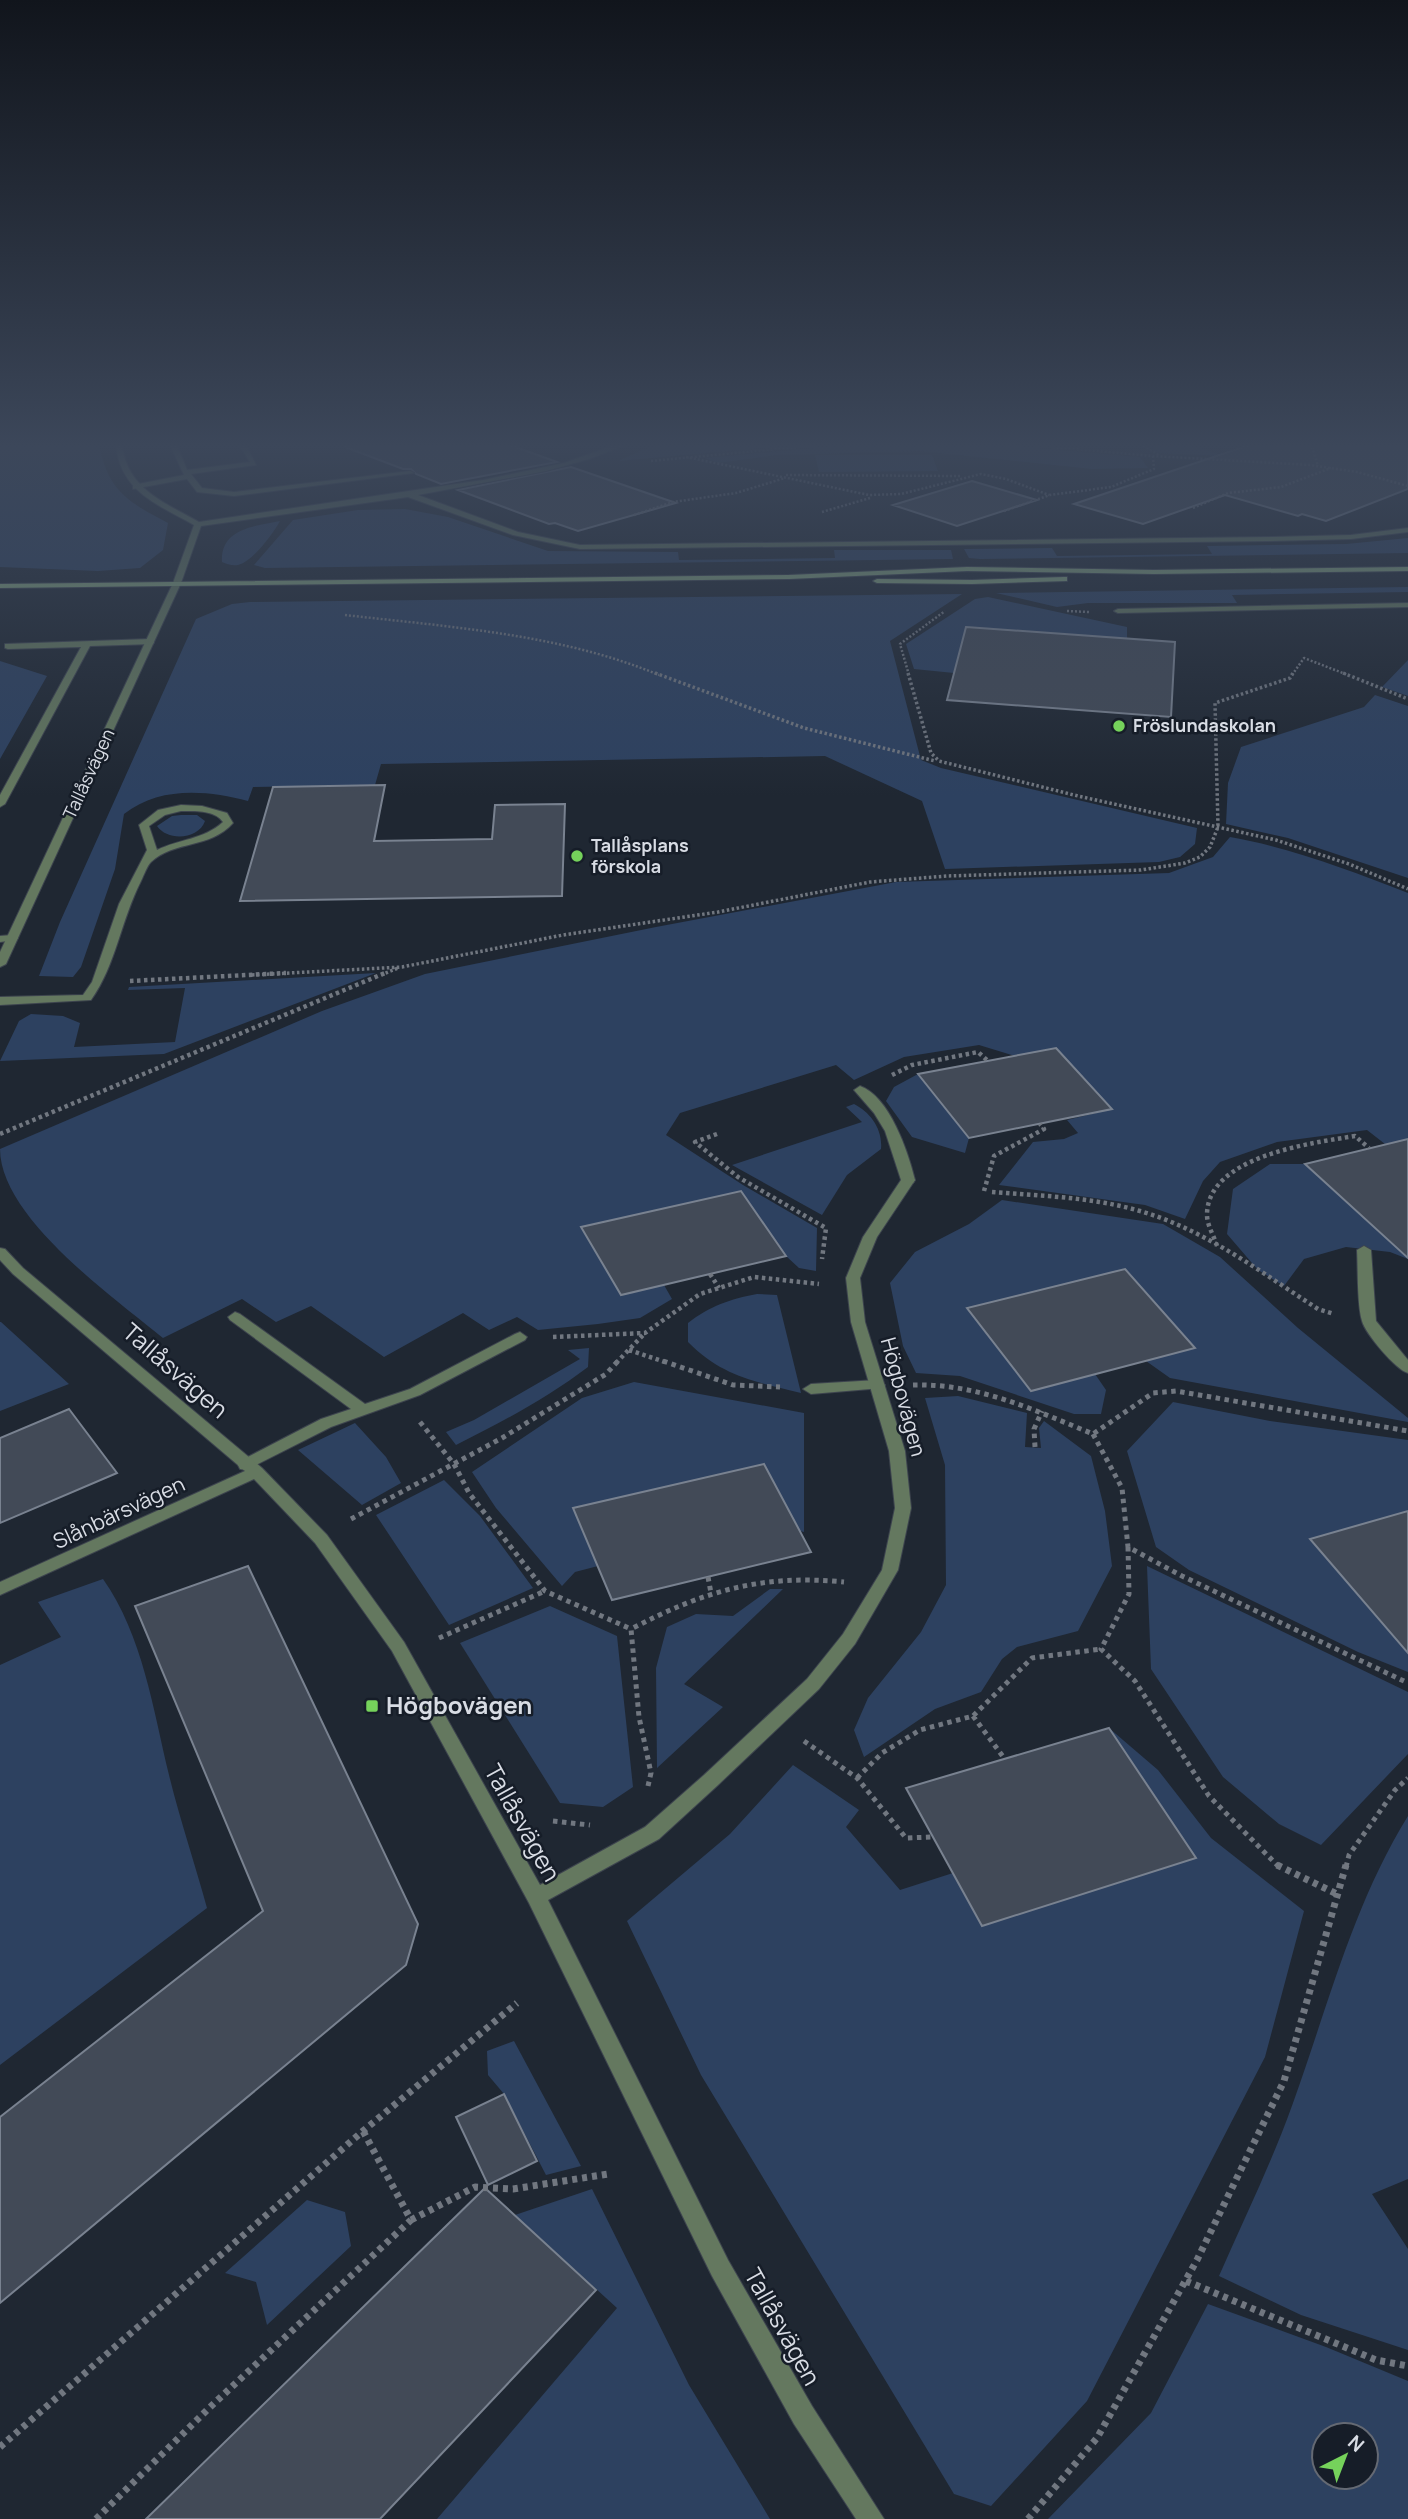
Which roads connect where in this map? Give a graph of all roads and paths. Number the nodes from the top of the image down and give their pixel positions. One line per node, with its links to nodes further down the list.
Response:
1 (185, 561): 3 (street, Tallåsvägen)
2 (1408, 569): 3 (street)
3 (177, 583): 4 (street); 9 (street, Tallåsvägen)
4 (0, 586)
5 (1408, 605): 7 (street)
6 (949, 609): 13 (path)
7 (1118, 611)
8 (333, 613): 13 (path)
9 (150, 642): 10 (street); 18 (street, Tallåsvägen)
10 (87, 644): 11 (street); 14 (street)
11 (8, 646)
12 (1408, 699): 15 (path)
13 (939, 761): 15 (path)
14 (0, 804)
15 (1218, 827): 17 (path); 20 (path)
16 (148, 860): 16 (street); 21 (street)
17 (1408, 888)
18 (6, 938): 19 (street, Tallåsvägen)
19 (0, 964)
20 (402, 967): 21 (path); 27 (path)
21 (98, 982): 22 (street)
22 (0, 1001)
23 (988, 1061): 24 (path)
24 (860, 1090): 39 (street, Högbovägen)
25 (1040, 1124): 29 (path)
26 (717, 1133): 34 (path)
27 (0, 1134)
28 (1369, 1148): 31 (path)
29 (984, 1191)
30 (992, 1192): 31 (path)
31 (1217, 1247): 41 (path)
32 (1364, 1250): 41 (street)
33 (0, 1252): 56 (street, Tallåsvägen)
34 (821, 1261)
35 (820, 1272): 37 (path)
36 (710, 1274): 38 (path)
37 (818, 1283): 38 (path); 39 (path)
38 (719, 1288): 42 (path)
39 (854, 1288): 46 (street, Högbovägen)
40 (235, 1317): 50 (street)
41 (1369, 1322): 45 (street)
42 (645, 1333): 43 (path); 44 (path)
43 (520, 1337): 49 (street, Slånbärsvägen)
44 (629, 1350): 48 (path); 55 (path)
45 (1408, 1368)
46 (877, 1385): 48 (street); 60 (street, Högbovägen)
47 (917, 1385): 51 (path)
48 (811, 1389)
49 (400, 1397): 50 (street, Slånbärsvägen); 55 (path)
50 (363, 1410): 56 (street, Slånbärsvägen)
51 (1042, 1411): 53 (path); 54 (path)
52 (1408, 1431): 53 (path)
53 (1093, 1434): 58 (path)
54 (1035, 1447)
55 (454, 1464): 57 (path); 62 (path)
56 (251, 1469): 61 (street, Slånbärsvägen); 78 (street, Tallåsvägen)
57 (351, 1519)
58 (1128, 1547): 66 (path); 67 (path)
59 (708, 1577): 63 (path)
60 (880, 1586): 63 (path); 69 (street, Högbovägen)
61 (0, 1589)
62 (545, 1591): 64 (path); 65 (path)
63 (711, 1593): 64 (path)
64 (631, 1629): 73 (path)
65 (439, 1638)
66 (1101, 1649): 68 (path); 77 (path)
67 (1408, 1683)
68 (973, 1716): 70 (path); 71 (path)
69 (774, 1721): 71 (path); 78 (street, Högbovägen)
70 (1004, 1758)
71 (857, 1777): 76 (path)
72 (1408, 1778): 77 (path)
73 (646, 1798)
74 (553, 1821): 75 (path)
75 (598, 1825)
76 (933, 1836)
77 (1337, 1894): 83 (path)
78 (536, 1896): 87 (street, Tallåsvägen)
79 (517, 2003): 80 (path)
80 (363, 2131): 82 (path); 85 (path)
81 (608, 2174): 82 (path)
82 (411, 2220): 86 (path)
83 (1186, 2281): 84 (path); 88 (path)
84 (1408, 2366)
85 (0, 2447)
86 (96, 2519)
87 (871, 2519)
88 (1028, 2519)

